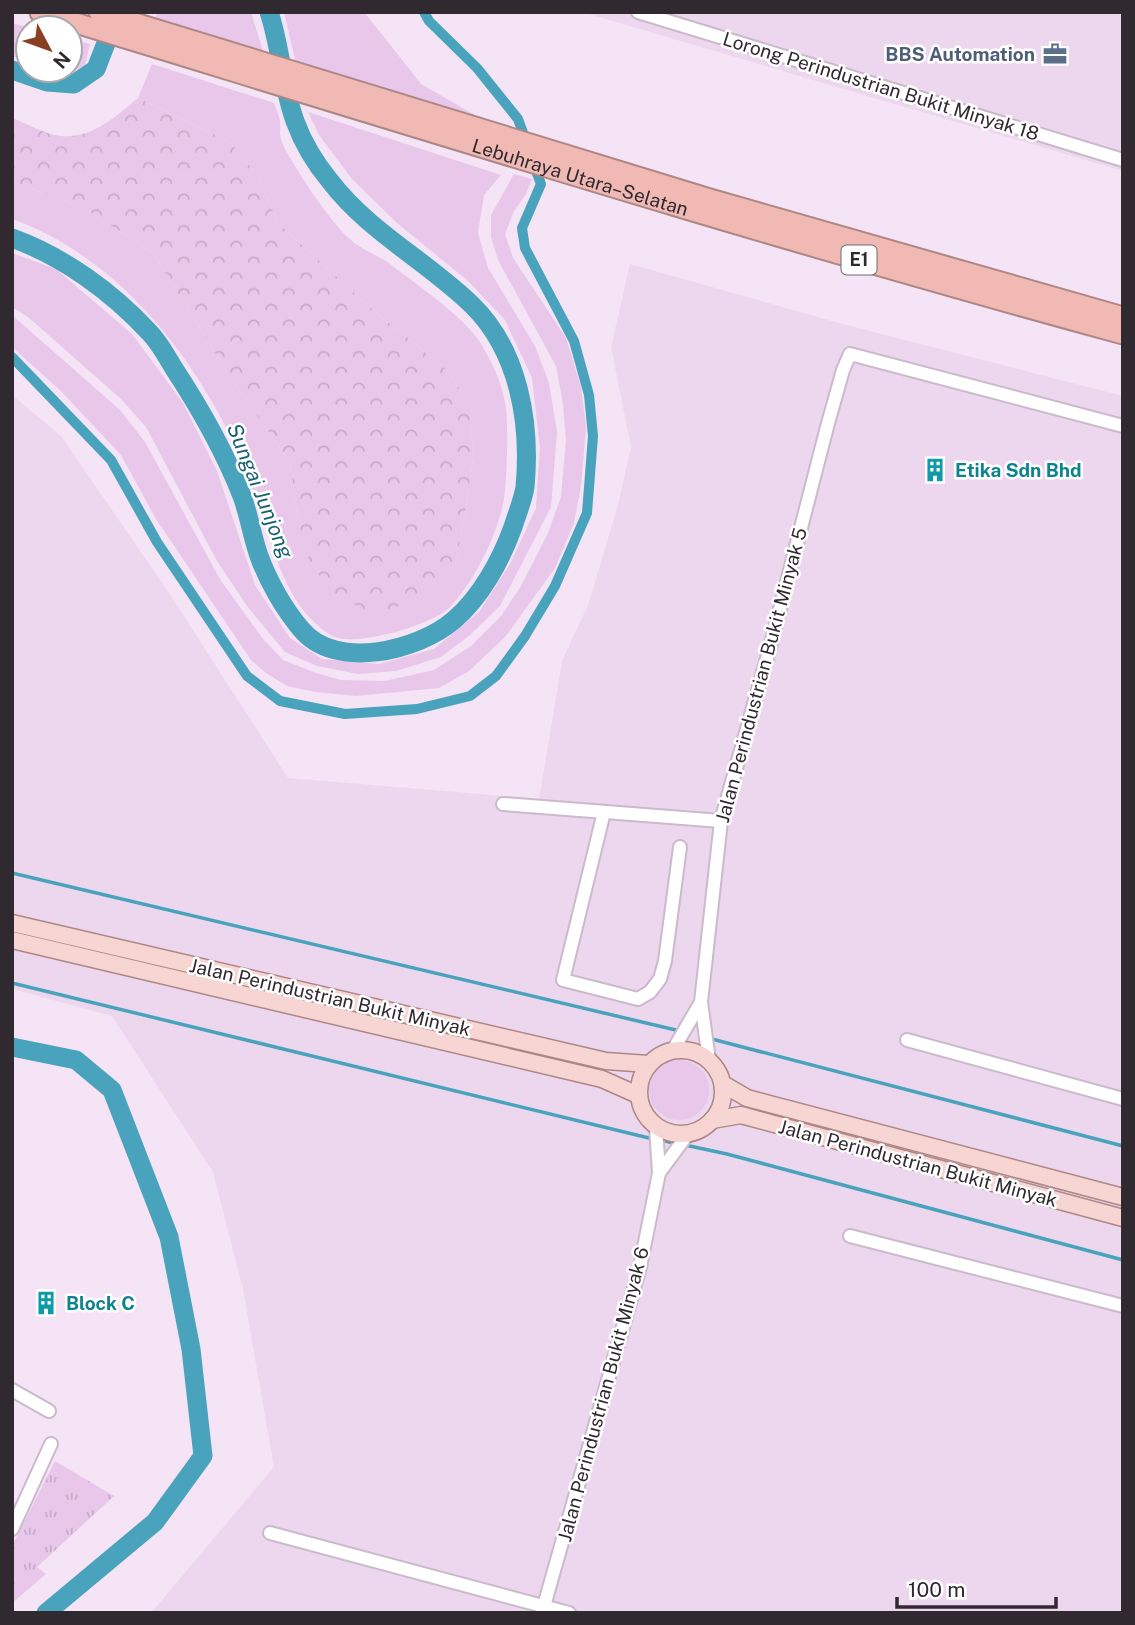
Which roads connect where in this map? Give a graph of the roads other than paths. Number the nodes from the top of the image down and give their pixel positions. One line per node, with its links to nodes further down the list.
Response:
1 (40, 12): 5 (highway, Lebuhraya Utara–Selatan / E1)
2 (99, 12): 5 (highway, Lebuhraya Utara–Selatan / E1)
3 (639, 12): 4 (street, Lorong Perindustrian Bukit Minyak 18)
4 (1123, 159)
5 (599, 174): 6 (highway, Lebuhraya Utara–Selatan / E1); 7 (highway, Lebuhraya Utara–Selatan / E1)
6 (1123, 317)
7 (1123, 334)
8 (1123, 426): 11 (street, Jalan Perindustrian Bukit Minyak 5)
9 (503, 804): 10 (street)
10 (604, 812): 11 (street); 12 (street)
11 (720, 821): 15 (street, Jalan Perindustrian Bukit Minyak 5)
12 (680, 847)
13 (12, 923): 19 (main road, Jalan Perindustrian Bukit Minyak)
14 (12, 940): 21 (main road, Jalan Perindustrian Bukit Minyak)
15 (701, 1002): 17 (street); 18 (street)
16 (907, 1040): 22 (street)
17 (676, 1044): 18 (main road); 19 (main road)
18 (709, 1054): 20 (main road)
19 (648, 1064): 21 (main road)
20 (723, 1084): 23 (main road); 27 (main road, Jalan Perindustrian Bukit Minyak)
21 (638, 1095): 24 (main road)
22 (1123, 1098)
23 (712, 1120): 25 (main road); 28 (main road, Jalan Perindustrian Bukit Minyak)
24 (656, 1132): 25 (main road); 26 (street)
25 (682, 1143): 26 (street)
26 (659, 1173): 36 (street, Jalan Perindustrian Bukit Minyak 6)
27 (1123, 1197)
28 (1123, 1218)
29 (850, 1236): 30 (street)
30 (1123, 1306)
31 (12, 1390): 32 (street)
32 (49, 1411)
33 (51, 1444): 34 (street)
34 (12, 1529)
35 (270, 1533): 36 (street)
36 (543, 1610): 37 (street)
37 (569, 1613)

